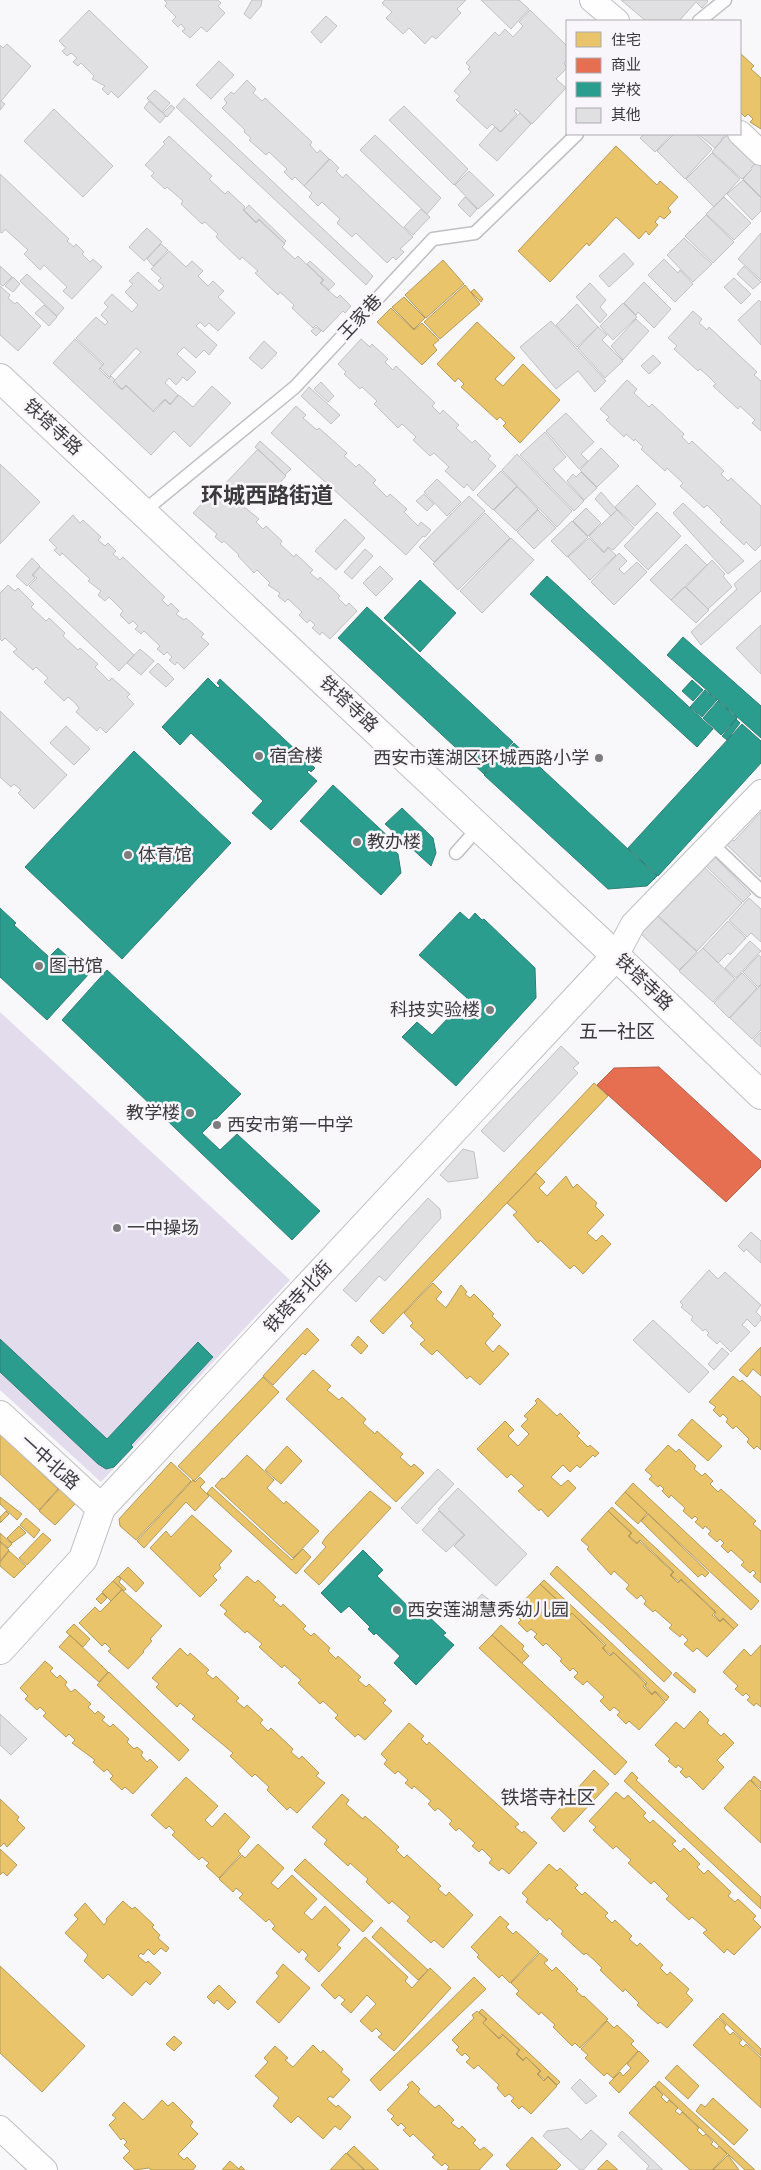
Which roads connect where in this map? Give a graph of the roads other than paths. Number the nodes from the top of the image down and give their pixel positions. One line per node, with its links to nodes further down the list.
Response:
1 (592, 0): 3 (street)
2 (725, 0): 4 (lane)
3 (616, 20)
4 (700, 20)
5 (741, 134): 7 (street)
6 (576, 135): 9 (lane, 王家巷)
7 (761, 153)
8 (0, 378): 9 (street, 铁塔寺路)
9 (144, 511): 11 (street, 铁塔寺路)
10 (761, 792): 12 (street)
11 (479, 827): 13 (lane); 15 (street, 铁塔寺路)
12 (712, 844): 14 (lane); 15 (street)
13 (456, 853)
14 (761, 891)
15 (616, 956): 16 (street, 铁塔寺路); 18 (street, 铁塔寺北街)
16 (761, 1095)
17 (0, 1415): 18 (street, 一中北路)
18 (101, 1508): 19 (street, 铁塔寺北街)
19 (0, 1650)
20 (0, 2128): 21 (street)
21 (45, 2170)

